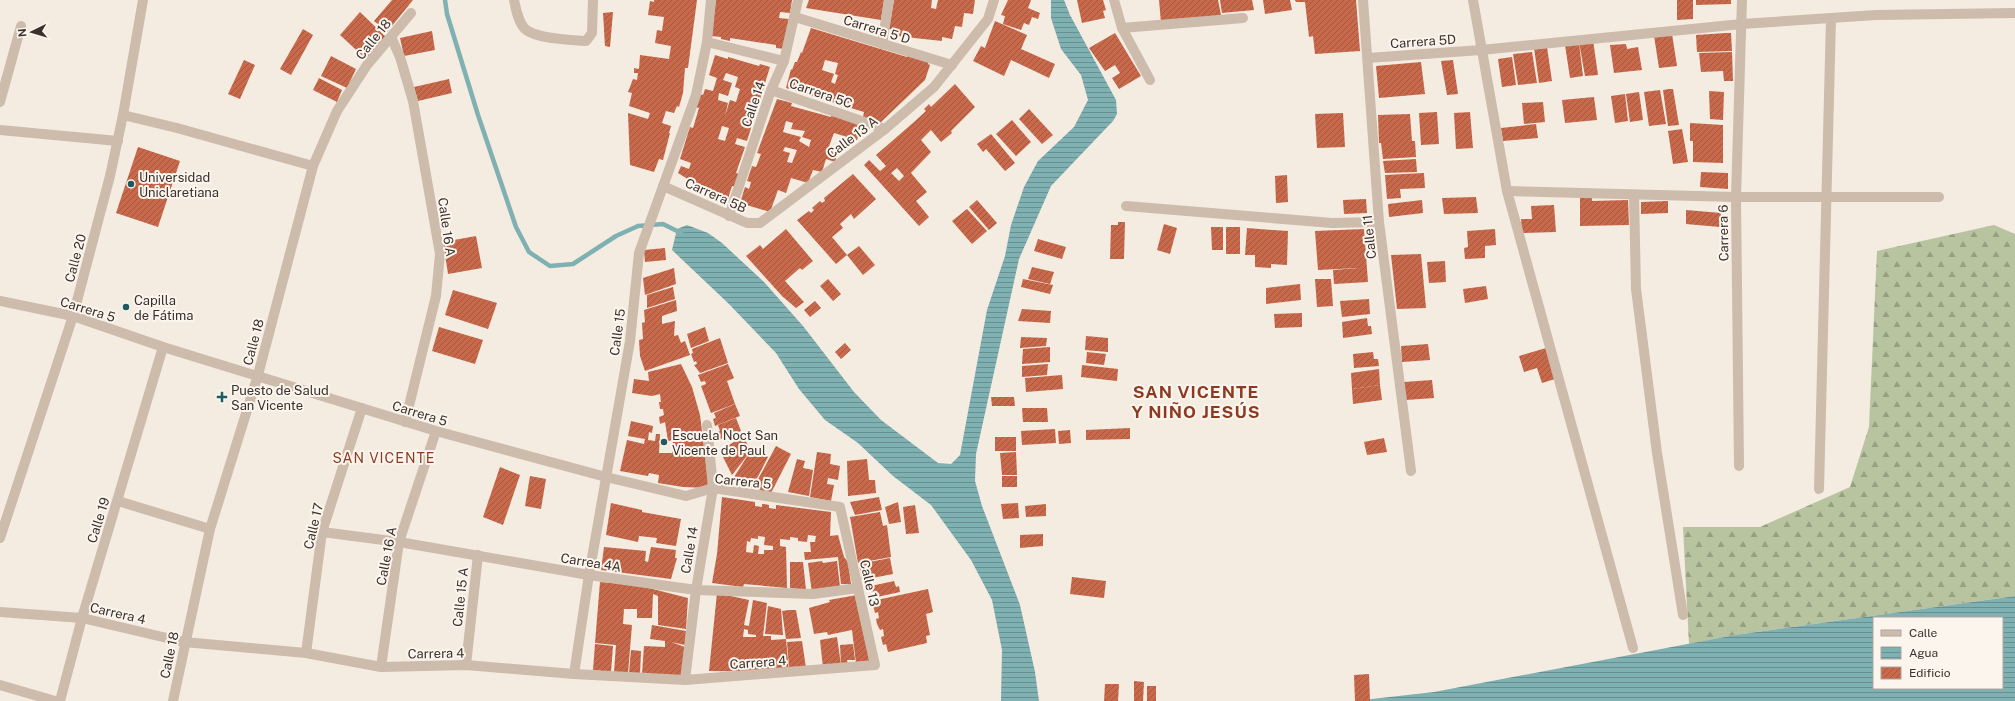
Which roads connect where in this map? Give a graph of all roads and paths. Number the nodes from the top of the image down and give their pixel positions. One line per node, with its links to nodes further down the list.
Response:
1 (514, 0): 2 (street)
2 (593, 0)
3 (712, 0): 21 (street, Calle 15)
4 (798, 0): 14 (street, Calle 14)
5 (889, 0): 22 (street)
6 (994, 0): 26 (street)
7 (1114, 0): 19 (street)
8 (1363, 0): 24 (street, Calle 11)
9 (1473, 0): 23 (street)
10 (1742, 0): 17 (street, Carrera 6)
11 (141, 5): 30 (street, Calle 20)
12 (411, 13): 20 (street, Calle 18)
13 (2015, 13): 16 (street, Carrera 5D)
14 (795, 17): 22 (street, Carrera 5 D); 25 (street, Calle 14)
15 (1243, 18): 19 (street)
16 (1831, 18): 17 (street, Carrera 5D); 39 (street)
17 (1742, 24): 23 (street, Carrera 5D); 38 (street, Carrera 6)
18 (21, 26): 29 (street)
19 (1122, 28): 27 (street)
20 (391, 37): 34 (street, Calle 18); 50 (street, Calle 16 A)
21 (707, 42): 25 (street, Carrera 5C); 35 (street, Calle 15)
22 (882, 44): 26 (street, Carrera 5 D)
23 (1481, 50): 24 (street, Carrera 5D); 36 (street)
24 (1368, 58): 43 (street, Calle 11)
25 (784, 61): 28 (street, Calle 14)
26 (952, 65): 31 (street, Calle 13 A)
27 (1150, 80)
28 (771, 90): 31 (street, Carrera 5C); 42 (street, Calle 14)
29 (0, 102)
30 (123, 115): 33 (street, Calle 20); 34 (street)
31 (885, 129): 44 (street, Calle 13 A)
32 (0, 130): 33 (street)
33 (118, 141): 46 (street, Calle 20)
34 (313, 166): 48 (street, Calle 18)
35 (663, 186): 42 (street, Carrera 5B); 55 (street, Calle 15)
36 (1506, 191): 37 (street); 72 (street)
37 (1634, 194): 38 (street); 69 (street)
38 (1736, 197): 39 (street); 53 (street, Carrera 6)
39 (1826, 197): 40 (street); 57 (street)
40 (1940, 197)
41 (1126, 206): 43 (street)
42 (730, 216): 44 (street, Carrera 5B)
43 (1379, 222): 54 (street, Calle 11)
44 (760, 223)
45 (0, 301): 46 (street, Carrera 5)
46 (73, 316): 47 (street, Carrera 5); 62 (street, Calle 20)
47 (163, 347): 48 (street, Carrera 5); 58 (street, Calle 19)
48 (258, 375): 49 (street, Carrera 5); 60 (street, Calle 18)
49 (362, 408): 50 (street, Carrera 5); 61 (street, Calle 17)
50 (405, 422): 52 (street, Carrera 5)
51 (707, 425): 56 (street, Calle 14)
52 (436, 431): 55 (street, Carrera 5); 63 (street, Calle 16 A)
53 (1739, 466)
54 (1411, 471)
55 (606, 477): 56 (street, Carrera 5); 65 (street, Calle 15)
56 (713, 488): 59 (street, Carrera 5); 67 (street, Calle 14)
57 (1819, 489)
58 (118, 501): 60 (street); 70 (street, Calle 19)
59 (840, 507): 66 (street, Calle 13)
60 (210, 529): 71 (street, Calle 18)
61 (322, 532): 63 (street, Carrea 4A); 73 (street, Calle 17)
62 (0, 538)
63 (399, 542): 64 (street, Carrea 4A); 76 (street, Calle 16 A)
64 (478, 555): 65 (street, Carrea 4A); 74 (street, Calle 15 A)
65 (589, 575): 67 (street, Carrea 4A); 77 (street, Calle 15)
66 (858, 588): 67 (street, Carrea 4A); 75 (street, Calle 13)
67 (696, 590): 78 (street, Calle 14)
68 (0, 612): 70 (street, Carrera 4)
69 (1683, 616)
70 (82, 618): 71 (street, Carrera 4); 81 (street, Calle 19)
71 (184, 642): 73 (street, Carrera 4); 82 (street, Calle 18)
72 (1633, 648)
73 (306, 653): 76 (street, Carrera 4)
74 (466, 665): 76 (street, Carrera 4); 77 (street, Carrera 4)
75 (875, 665): 78 (street, Carrera 4)
76 (381, 667)
77 (574, 674): 78 (street, Carrera 4)
78 (685, 680)
79 (0, 685): 80 (street)
80 (55, 701)
81 (60, 701)
82 (173, 701)

